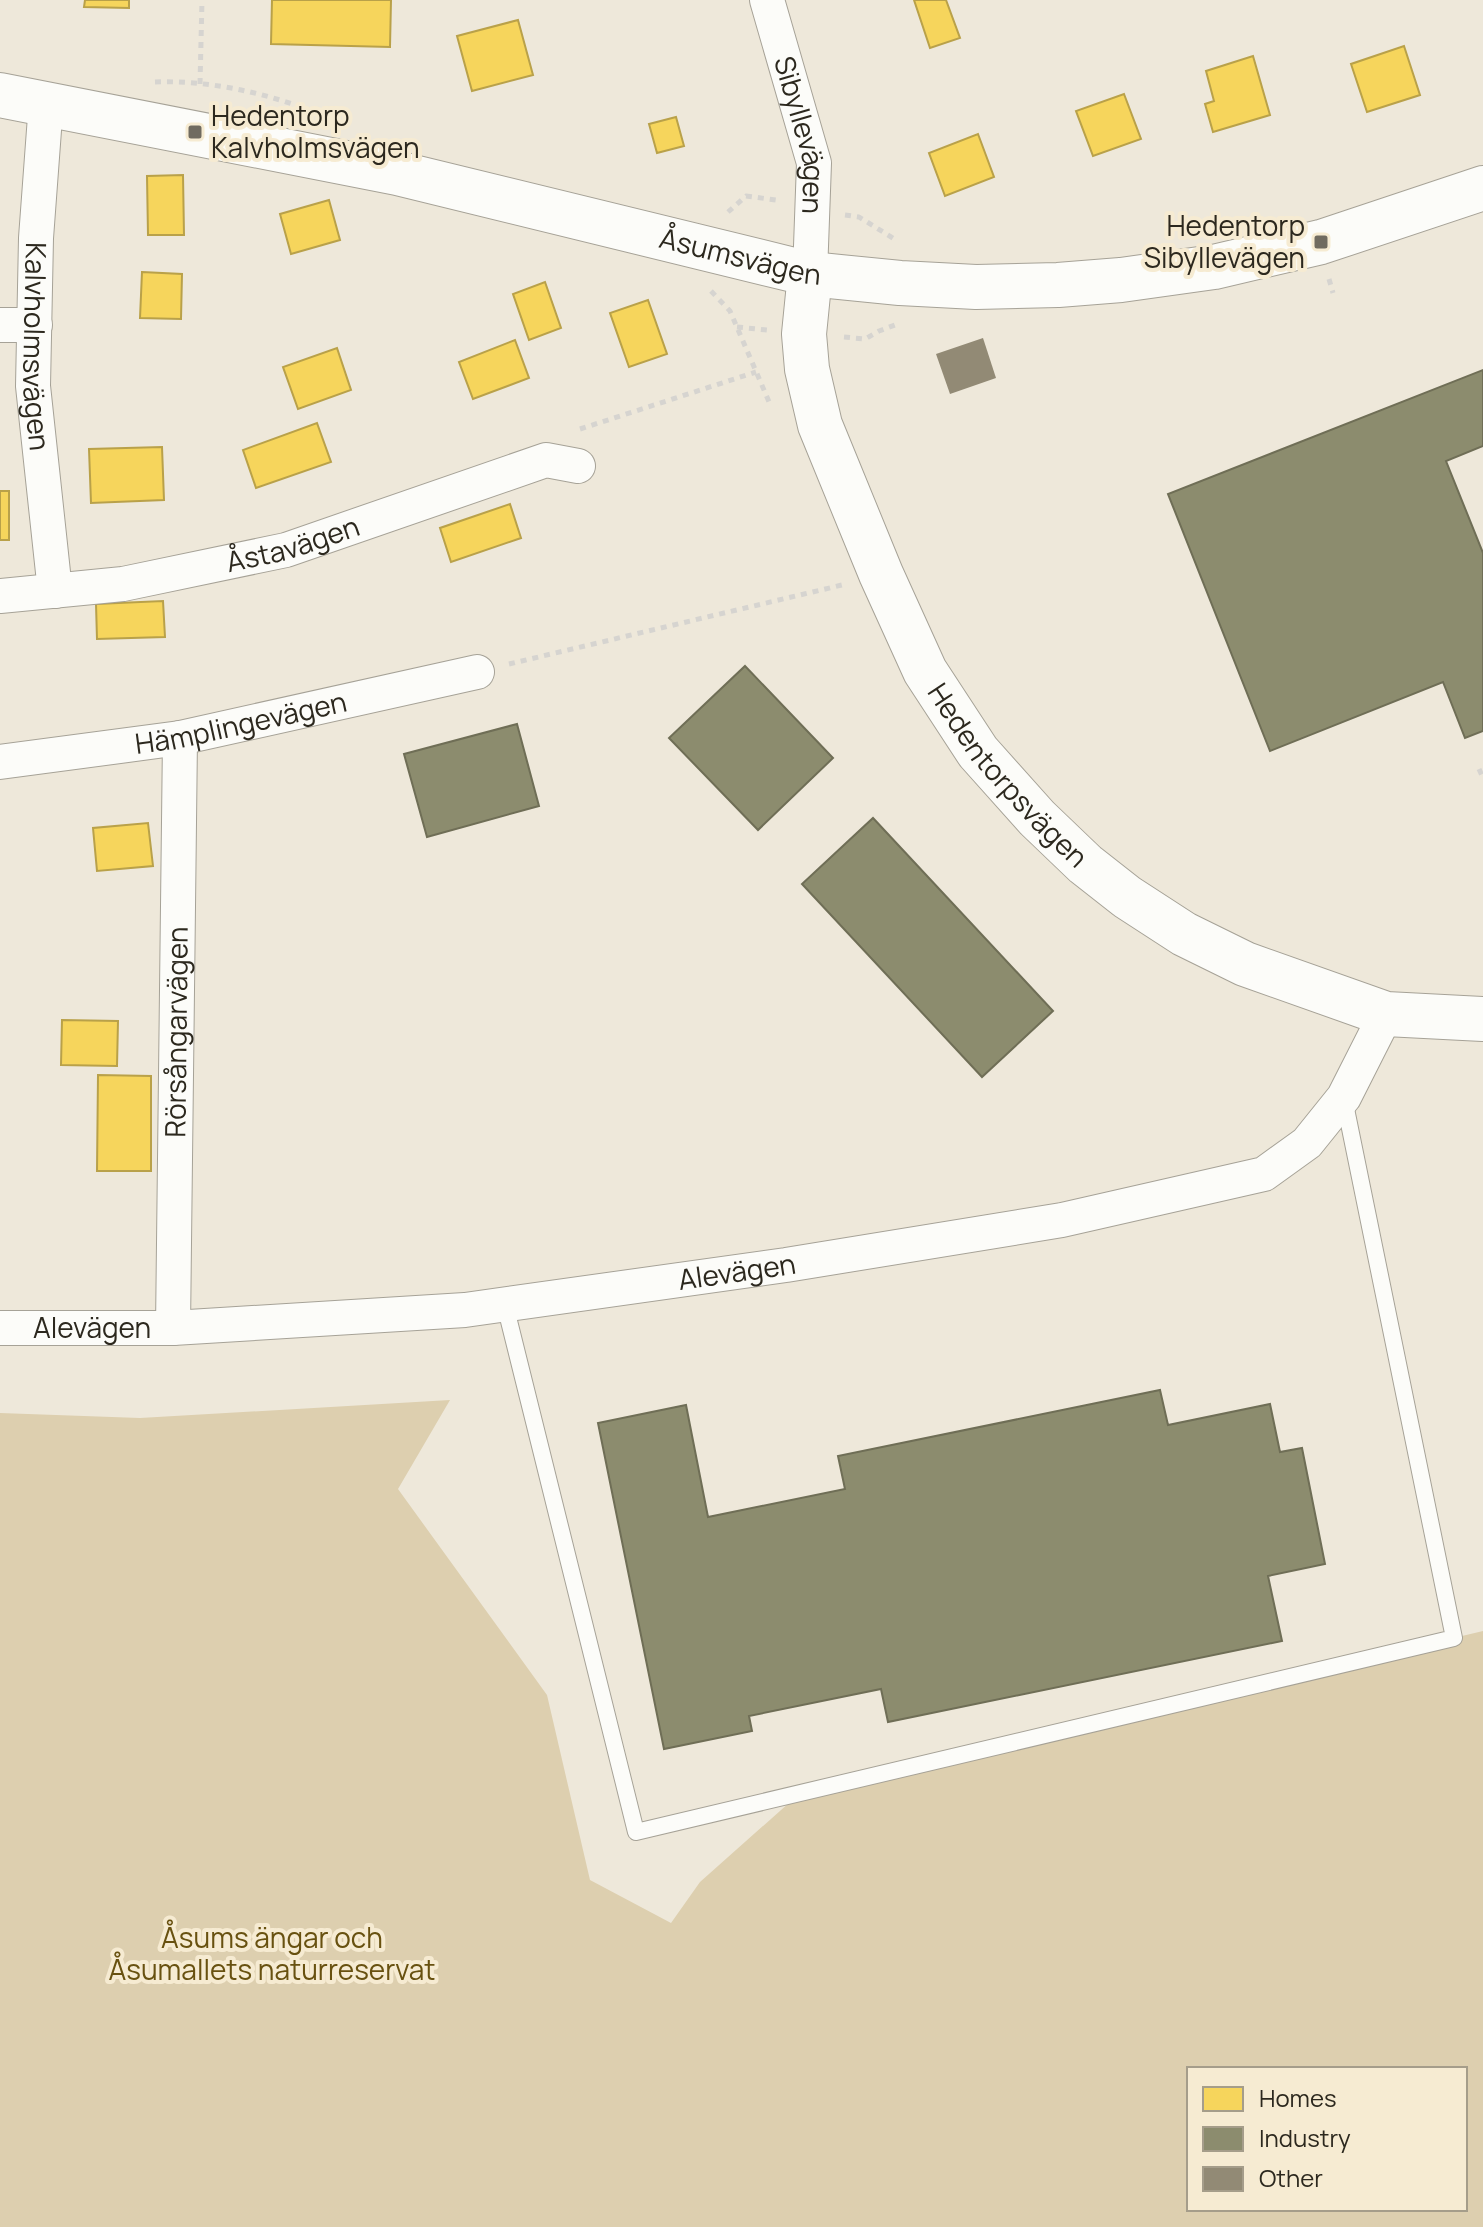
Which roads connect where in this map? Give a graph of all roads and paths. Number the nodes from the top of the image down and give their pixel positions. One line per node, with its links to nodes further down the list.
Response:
1 (202, 0): 3 (path)
2 (767, 0): 7 (street, Sibyllevägen)
3 (204, 94)
4 (0, 95): 5 (street, Åsumsvägen)
5 (46, 103): 10 (street, Åsumsvägen); 14 (street, Kalvholmsvägen)
6 (1483, 188): 10 (street, Åsumsvägen)
7 (812, 209): 8 (path); 9 (path); 10 (street, Sibyllevägen)
8 (725, 216)
9 (900, 241)
10 (810, 274): 26 (street, Hedentorpsvägen)
11 (1329, 278): 12 (path)
12 (1333, 293)
13 (0, 325): 14 (street)
14 (35, 325): 19 (street, Kalvholmsvägen)
15 (756, 372): 16 (path)
16 (573, 432)
17 (578, 466): 19 (street, Åstavägen)
18 (847, 584): 21 (path)
19 (55, 591): 20 (street, Åstavägen)
20 (0, 596)
21 (477, 672): 22 (street, Hämplingevägen)
22 (180, 738): 23 (street, Hämplingevägen); 31 (street, Rörsångarvägen)
23 (0, 762)
24 (1479, 769): 25 (path)
25 (1483, 778)
26 (1386, 1014): 27 (street, Hedentorpsvägen); 28 (street, Alevägen)
27 (1483, 1019)
28 (1344, 1097): 29 (street, Alevägen); 29 (lane)
29 (505, 1305): 31 (street, Alevägen)
30 (0, 1328): 31 (street, Alevägen)
31 (173, 1328)

